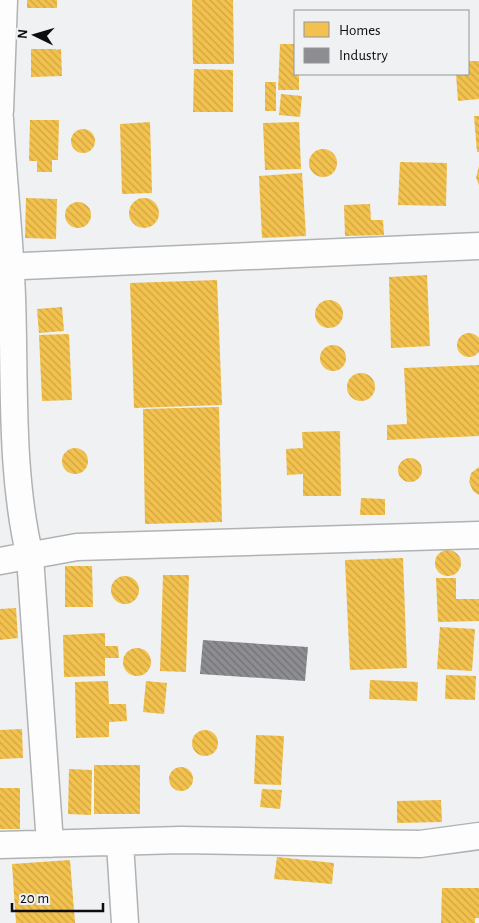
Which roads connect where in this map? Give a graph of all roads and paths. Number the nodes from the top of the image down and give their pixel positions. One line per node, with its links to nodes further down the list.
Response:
1 (4, 0): 2 (street)
2 (0, 111)
3 (0, 119): 5 (street)
4 (479, 246): 5 (street)
5 (6, 267): 7 (street)
6 (479, 535): 7 (street)
7 (30, 557): 8 (street); 11 (street)
8 (0, 561)
9 (479, 836): 10 (street)
10 (120, 843): 11 (street); 13 (street)
11 (50, 844): 12 (street)
12 (0, 845)
13 (125, 923)

